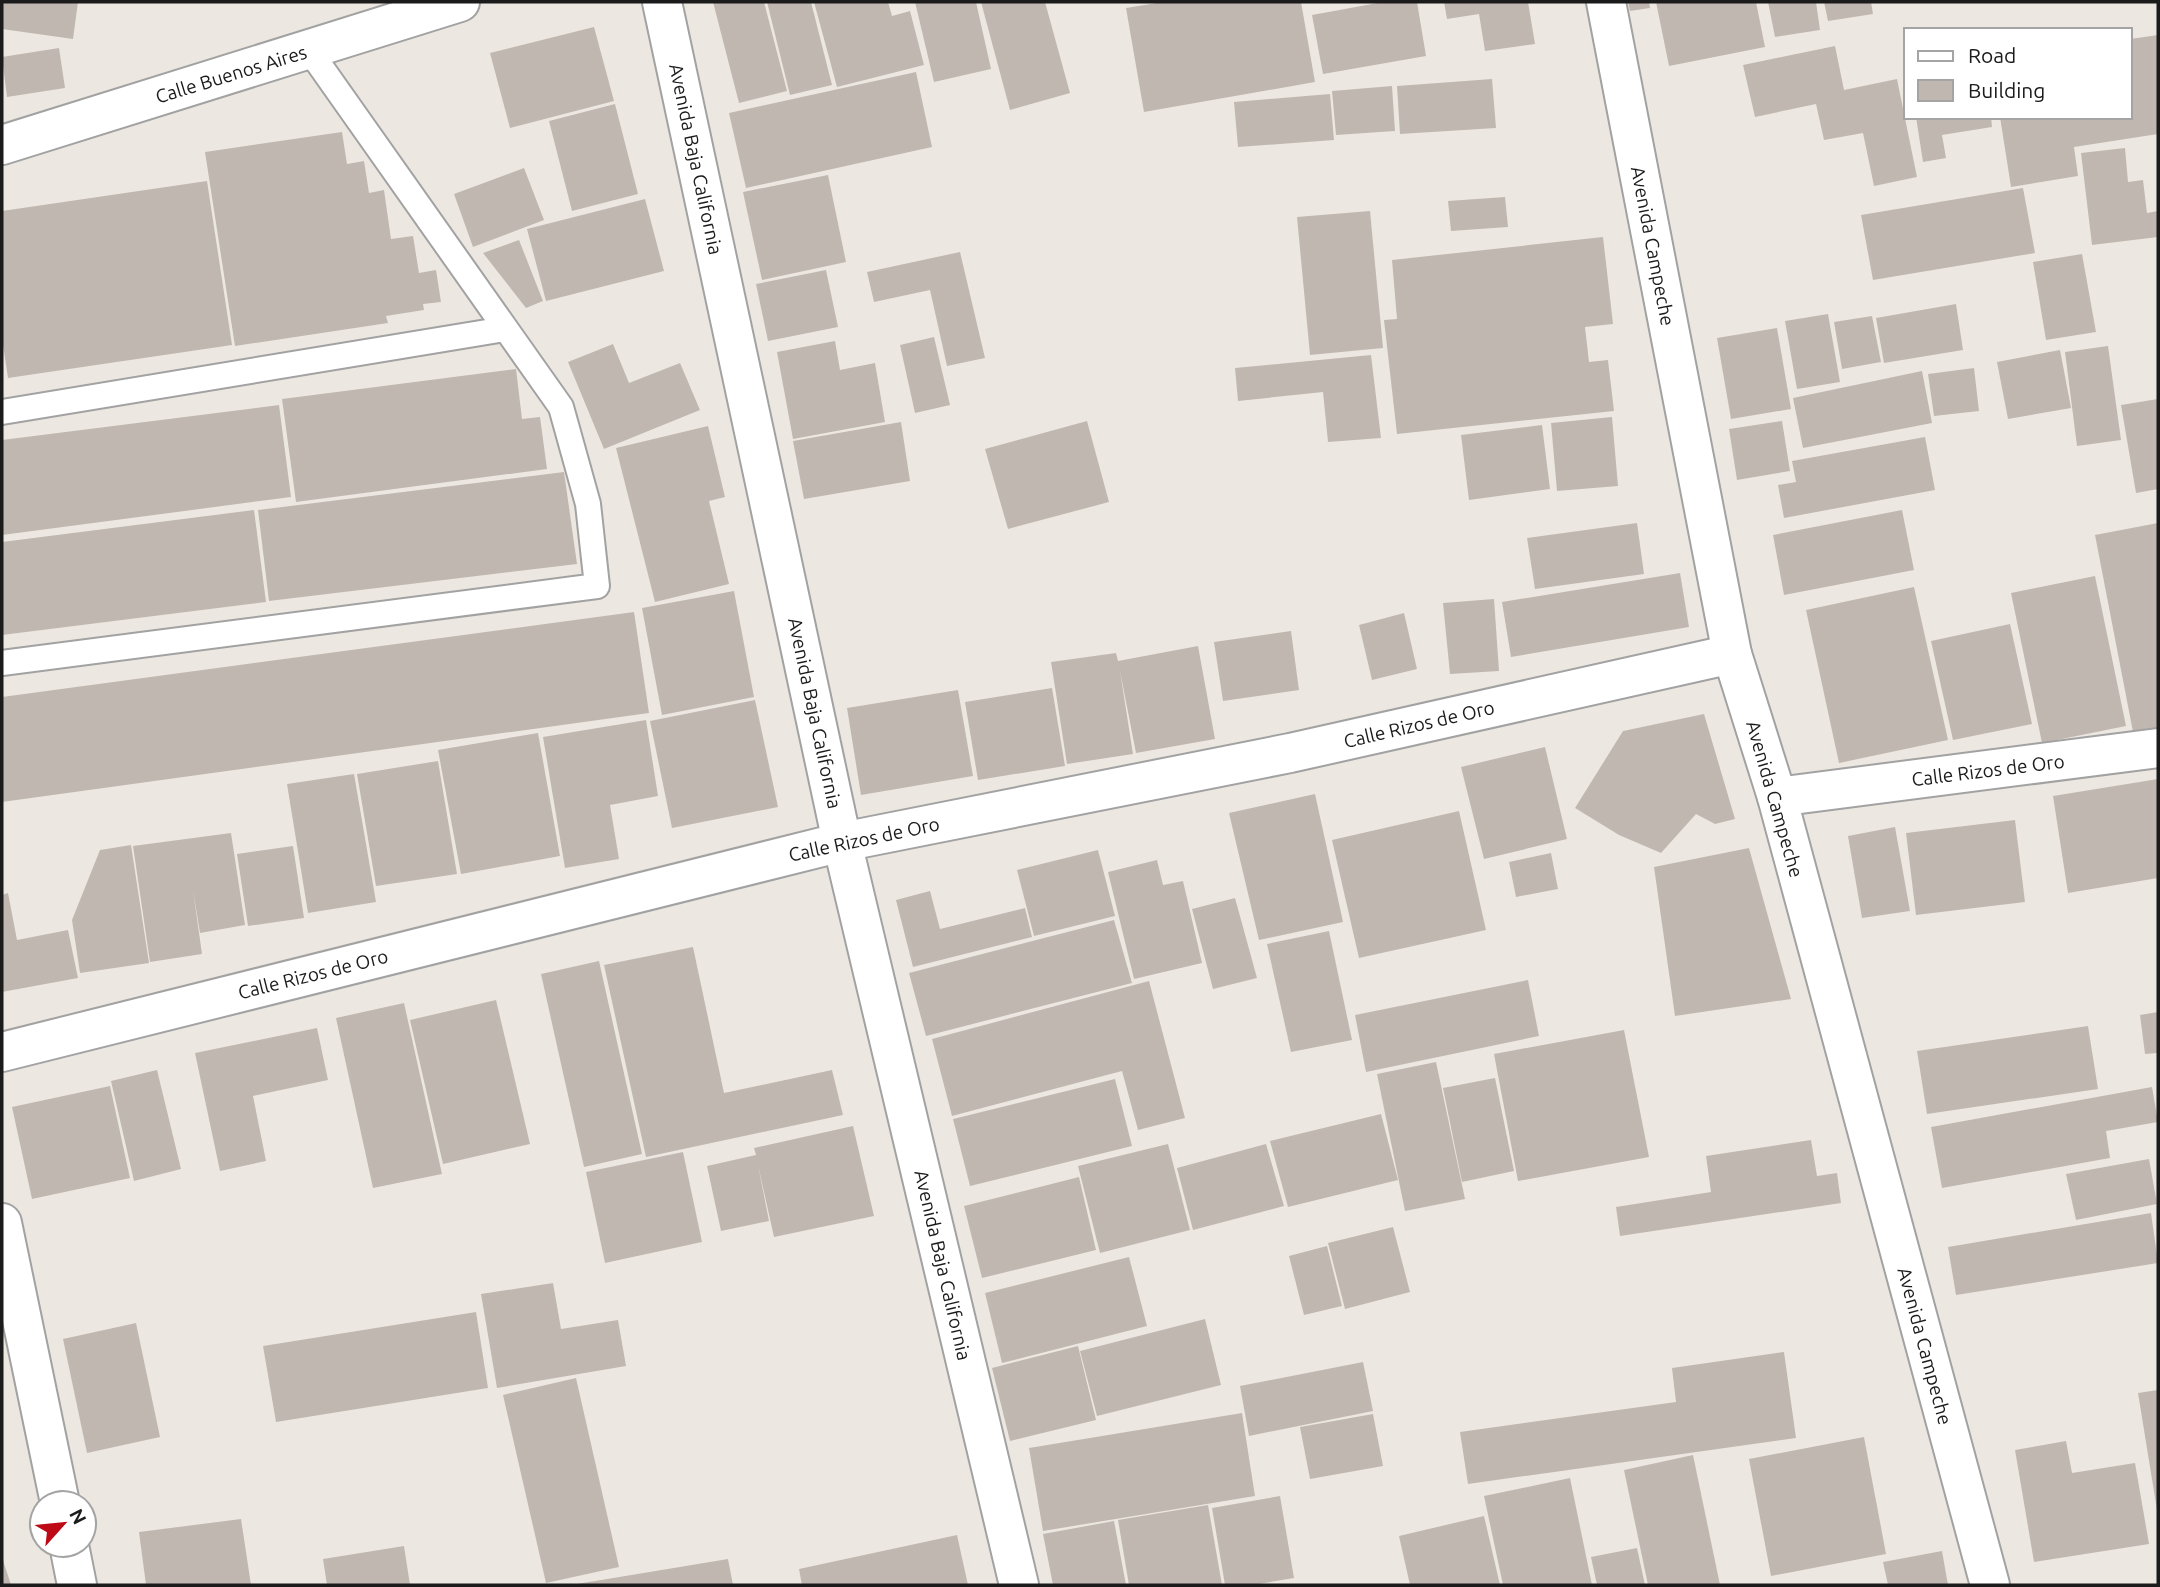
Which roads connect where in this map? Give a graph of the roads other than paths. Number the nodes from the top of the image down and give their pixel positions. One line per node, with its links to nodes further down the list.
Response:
1 (460, 2): 4 (street, Calle Buenos Aires)
2 (662, 2): 12 (street, Avenida Baja California)
3 (1606, 2): 8 (street, Avenida Campeche)
4 (309, 50): 5 (street, Calle Buenos Aires); 6 (lane)
5 (2, 145)
6 (505, 329): 7 (lane); 9 (lane)
7 (2, 412)
8 (1731, 654): 11 (street, Avenida Campeche); 12 (street, Calle Rizos de Oro)
9 (2, 663)
10 (2158, 748): 11 (street, Calle Rizos de Oro)
11 (1777, 797): 19 (street, Avenida Campeche)
12 (842, 842): 13 (street, Calle Rizos de Oro); 18 (street, Avenida Baja California)
13 (2, 1052)
14 (2, 1223): 15 (street)
15 (57, 1489)
16 (72, 1559): 17 (street)
17 (77, 1585)
18 (1019, 1585)
19 (1990, 1585)

